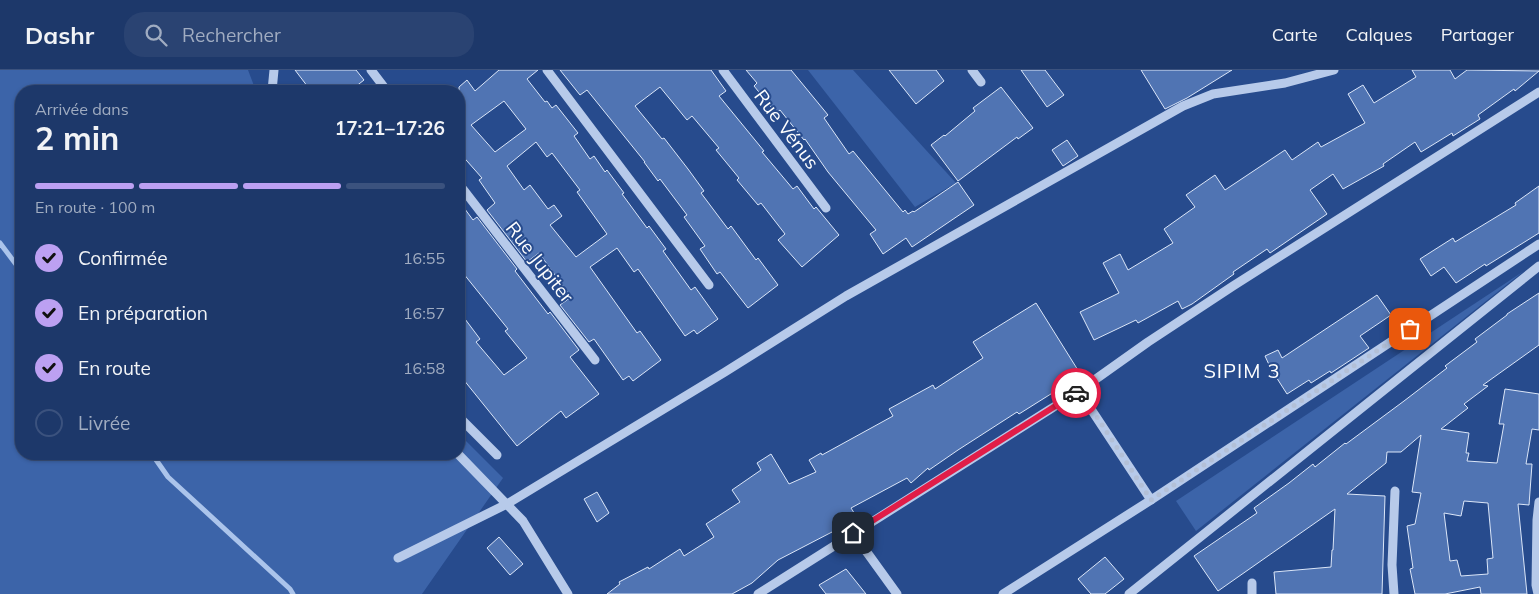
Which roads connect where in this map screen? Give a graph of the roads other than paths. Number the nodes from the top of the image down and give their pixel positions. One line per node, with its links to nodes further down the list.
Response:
1 (274, 70): 8 (street)
2 (371, 70): 9 (street)
3 (547, 70): 15 (street)
4 (723, 70): 12 (street, Rue Vénus)
5 (972, 70): 7 (street)
6 (1334, 70): 24 (street)
7 (981, 82)
8 (273, 85)
9 (382, 85)
10 (1539, 92): 17 (street)
11 (465, 192): 16 (street, Rue Jupiter)
12 (826, 208)
13 (1539, 244): 22 (street)
14 (1539, 266): 32 (street)
15 (709, 285)
16 (595, 360)
17 (1080, 391): 22 (street); 25 (street)
18 (465, 423): 19 (street)
19 (497, 455)
20 (464, 460): 24 (street)
21 (1395, 491): 34 (street)
22 (1151, 500): 31 (street)
23 (1539, 502): 35 (street)
24 (507, 504): 26 (street); 28 (street)
25 (853, 533): 29 (street); 30 (street)
26 (398, 558)
27 (1252, 583): 33 (street)
28 (568, 594)
29 (758, 594)
30 (897, 594)
31 (1003, 594)
32 (1129, 594)
33 (1252, 594)
34 (1394, 594)
35 (1538, 594)

